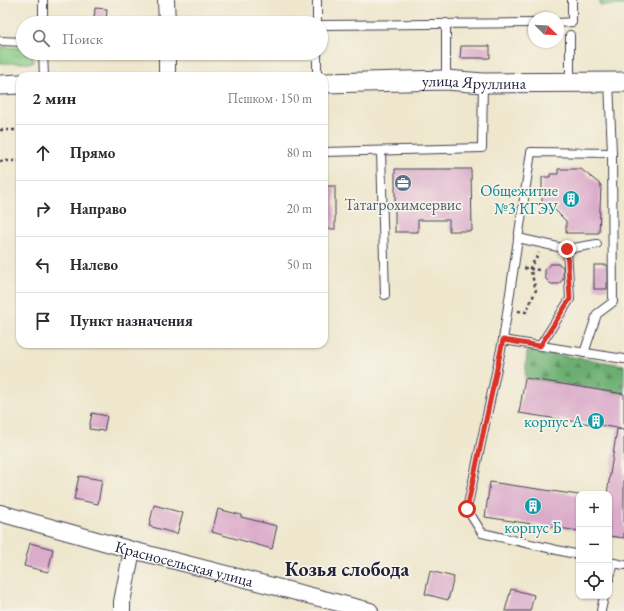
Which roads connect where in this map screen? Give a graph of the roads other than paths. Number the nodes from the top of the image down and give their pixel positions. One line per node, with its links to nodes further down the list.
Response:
1 (43, 0): 5 (lane)
2 (166, 0): 6 (street)
3 (317, 0): 7 (lane)
4 (572, 0): 10 (lane)
5 (43, 16)
6 (167, 16)
7 (317, 16)
8 (446, 23): 9 (lane); 11 (lane); 21 (lane)
9 (528, 23)
10 (564, 23)
11 (328, 25)
12 (570, 35): 22 (lane)
13 (0, 41): 14 (lane)
14 (16, 42)
15 (43, 60): 18 (lane)
16 (167, 60): 19 (street)
17 (316, 60): 20 (lane)
18 (44, 72)
19 (167, 72)
20 (316, 72)
21 (446, 80): 24 (street, улица Яруллина); 25 (street, улица Яруллина)
22 (570, 82): 23 (street, улица Яруллина); 25 (street, улица Яруллина)
23 (617, 82): 30 (lane)
24 (328, 83)
25 (483, 83): 28 (lane)
26 (16, 84): 27 (street)
27 (0, 85)
28 (381, 151): 29 (lane); 34 (lane)
29 (328, 152)
30 (612, 153): 31 (lane); 37 (lane)
31 (518, 238): 33 (lane); 35 (lane)
32 (598, 244): 33 (lane)
33 (567, 249): 36 (lane)
34 (385, 295)
35 (503, 340): 36 (lane); 41 (lane)
36 (540, 346): 37 (lane)
37 (584, 353): 38 (lane)
38 (624, 359)
39 (0, 513): 40 (street, Красносельская улица)
40 (132, 550): 45 (street); 46 (street, Красносельская улица)
41 (576, 554)
42 (612, 563): 43 (lane)
43 (624, 565)
44 (603, 599): 47 (lane)
45 (122, 611)
46 (370, 611)
47 (601, 611)

